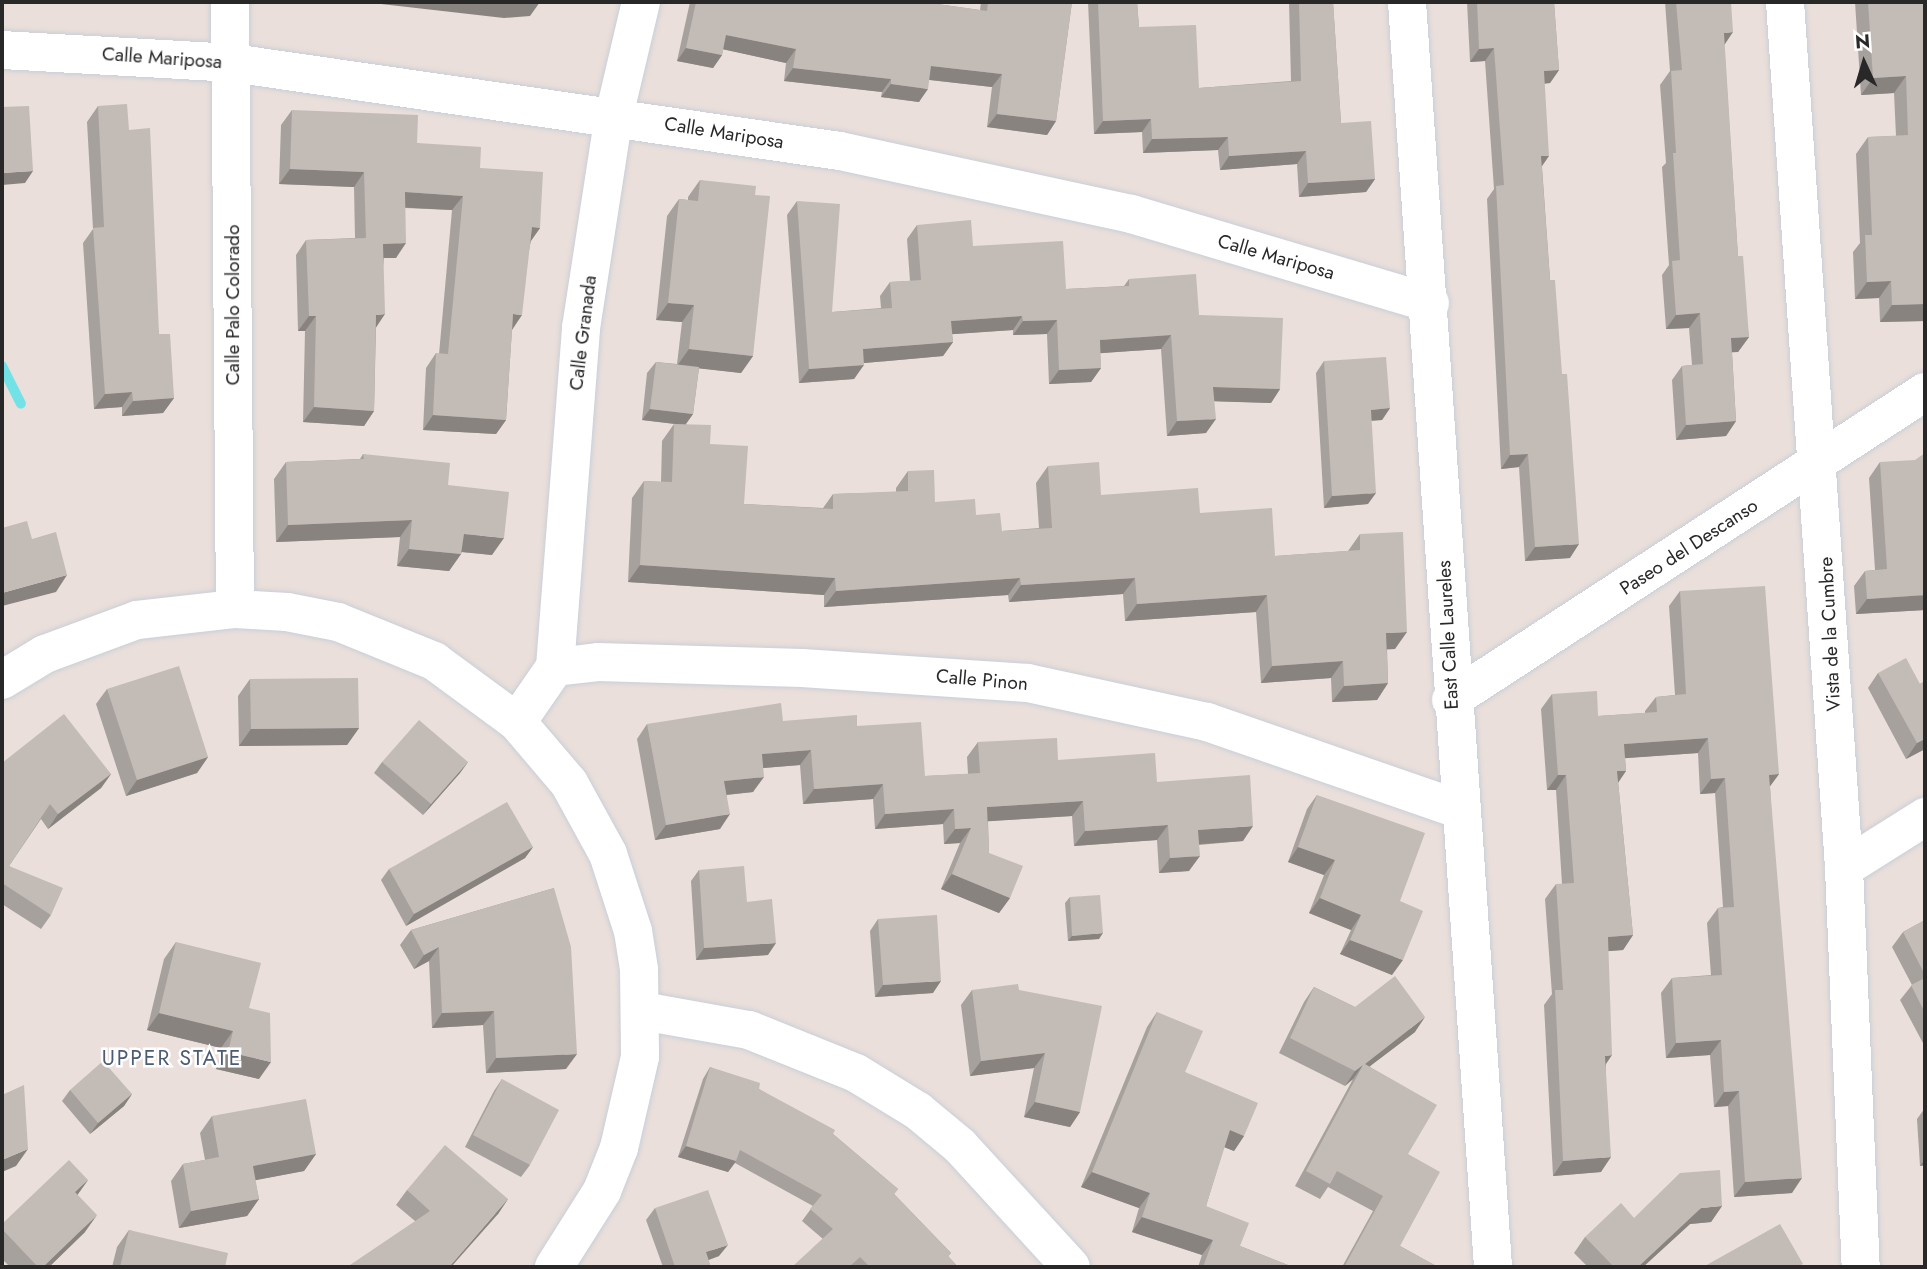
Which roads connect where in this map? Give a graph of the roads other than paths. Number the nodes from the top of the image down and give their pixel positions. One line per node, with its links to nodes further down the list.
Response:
1 (230, 2): 6 (street, Calle Palo Colorado)
2 (641, 2): 7 (street, Calle Granada)
3 (1407, 2): 8 (street, East Calle Laureles)
4 (1785, 2): 10 (street, Vista de la Cumbre)
5 (2, 50): 6 (street, Calle Mariposa)
6 (232, 63): 7 (street, Calle Mariposa); 11 (street, Calle Palo Colorado)
7 (614, 116): 8 (street, Calle Mariposa); 12 (street, Calle Granada)
8 (1430, 303): 14 (street, East Calle Laureles)
9 (1925, 392): 10 (street, Paseo del Descanso)
10 (1820, 463): 14 (street, Paseo del Descanso); 18 (street, Vista de la Cumbre)
11 (235, 609): 13 (street); 15 (street)
12 (555, 667): 15 (street); 16 (street, Calle Pinon)
13 (2, 680)
14 (1451, 700): 16 (street, East Calle Laureles)
15 (517, 722): 19 (street)
16 (1458, 808): 22 (street, East Calle Laureles)
17 (1925, 817): 18 (street)
18 (1844, 868): 23 (street, Vista de la Cumbre)
19 (642, 1011): 20 (street); 21 (street)
20 (554, 1267)
21 (1072, 1267)
22 (1493, 1267)
23 (1861, 1267)

